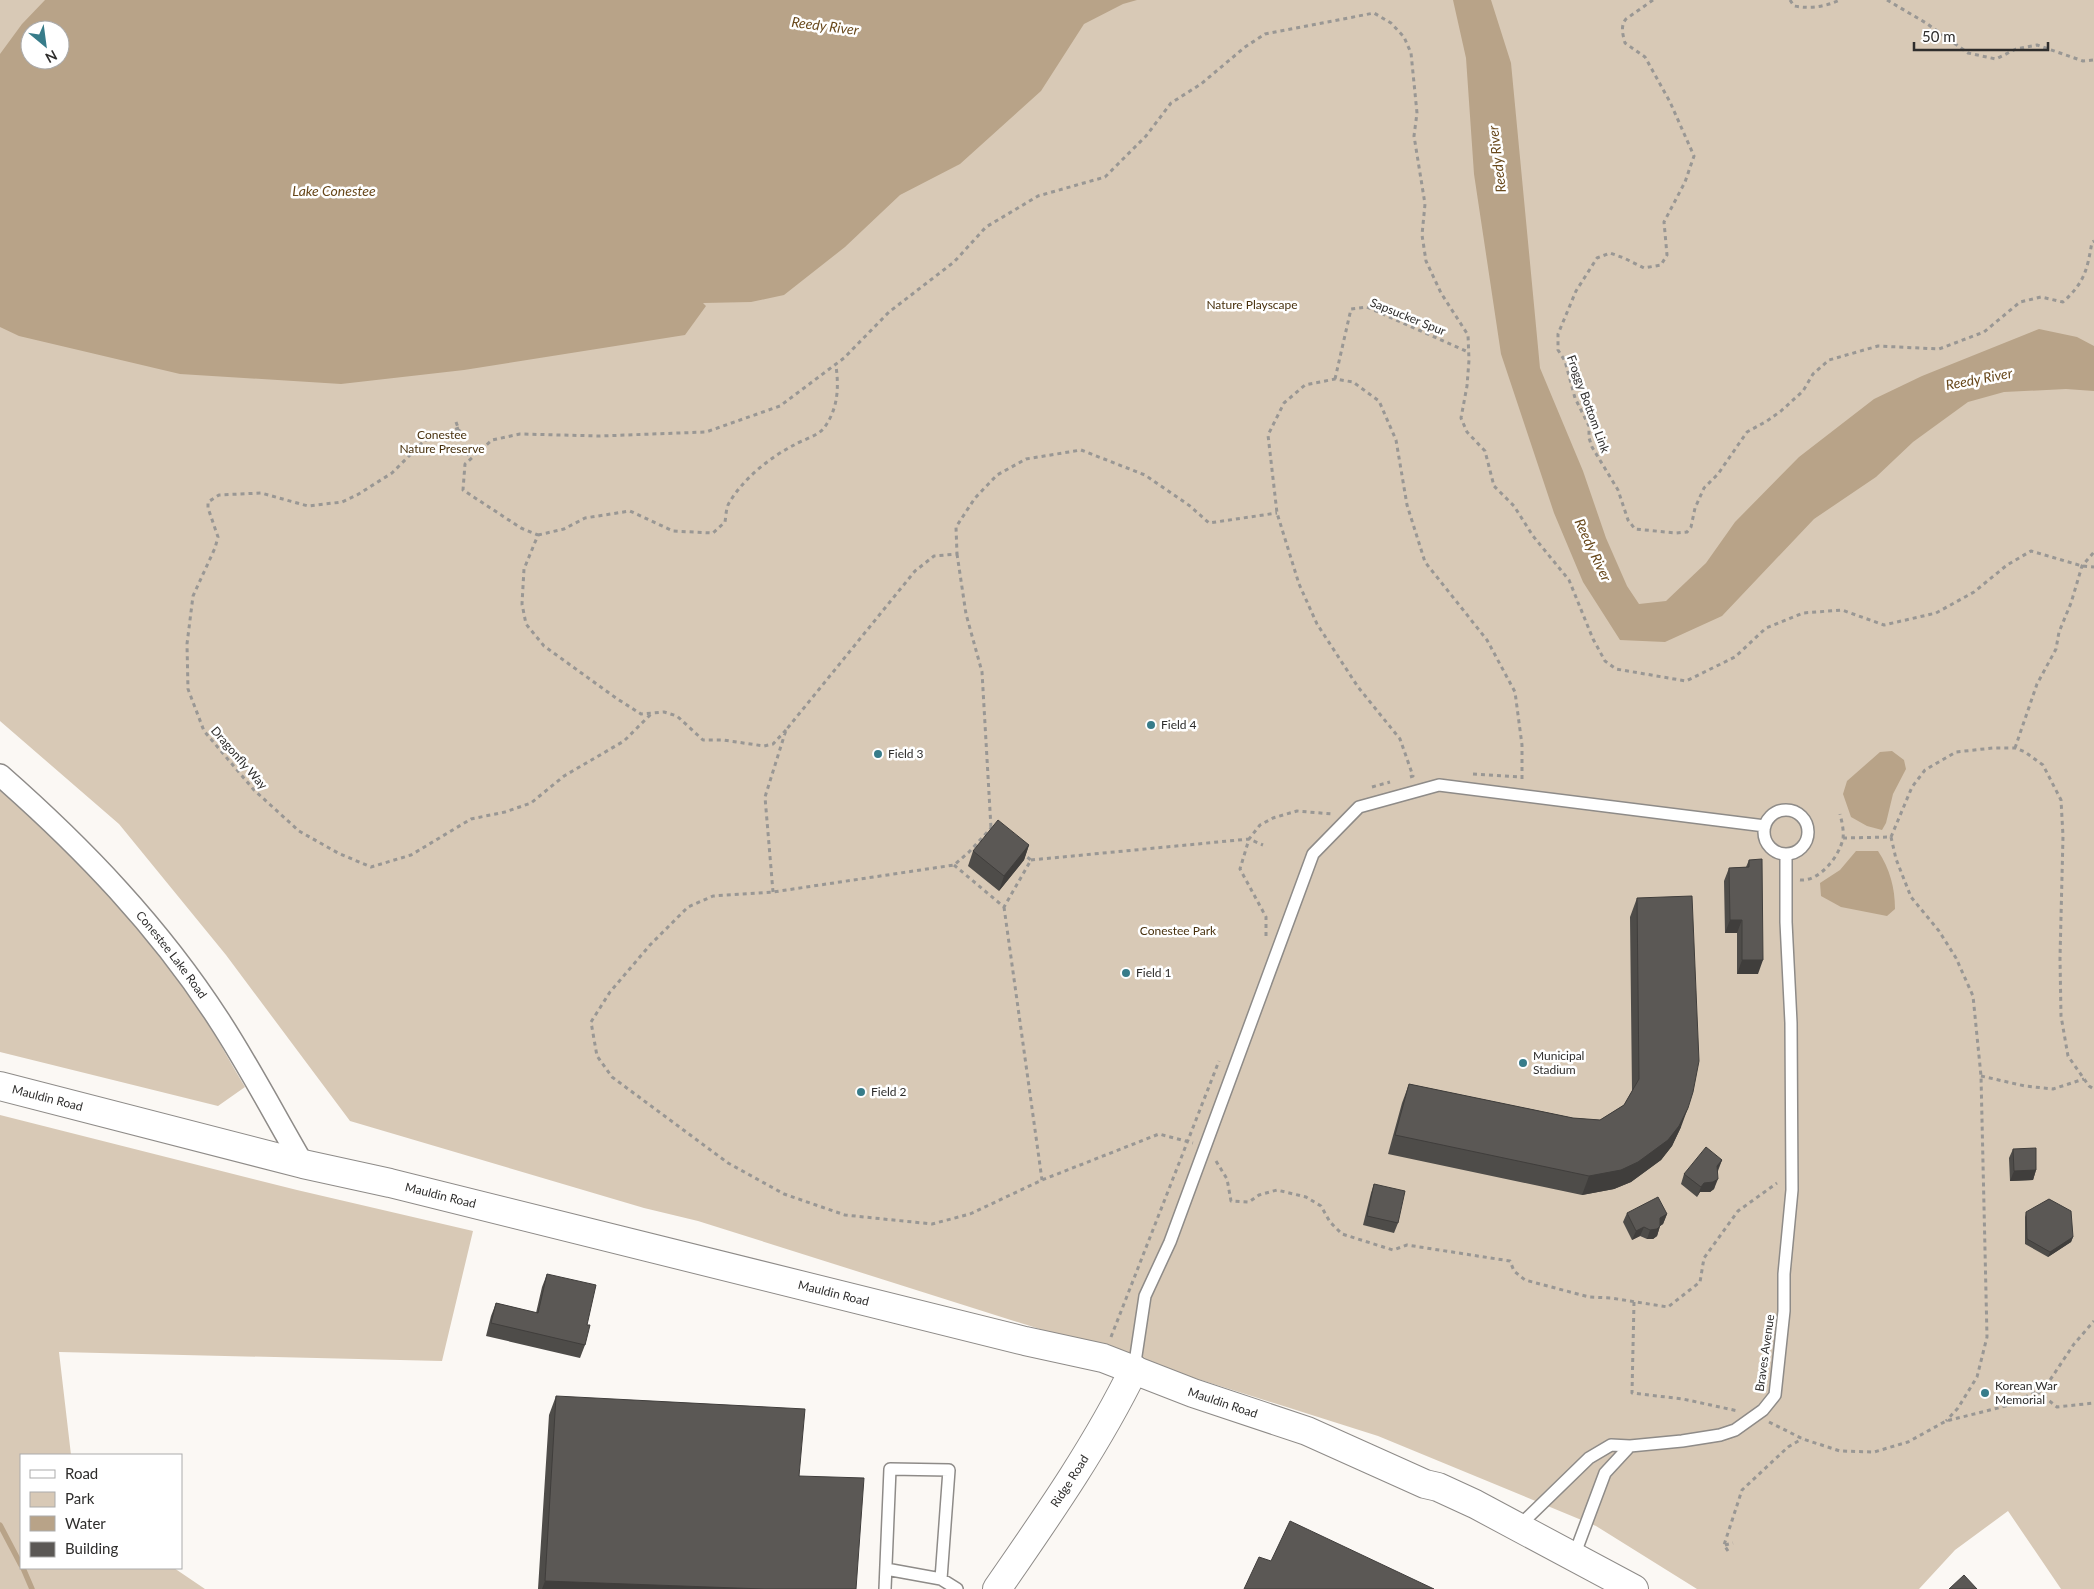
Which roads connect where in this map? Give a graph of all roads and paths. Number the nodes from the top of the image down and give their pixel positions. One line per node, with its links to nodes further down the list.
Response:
1 (1653, 0): 6 (path, Froggy Bottom Link)
2 (1790, 0): 3 (path)
3 (1840, 0)
4 (1887, 0): 5 (path)
5 (2094, 60)
6 (2094, 240)
7 (1468, 352): 8 (path); 9 (path, Sapsucker Spur); 17 (path)
8 (835, 365): 12 (path); 14 (path)
9 (1335, 378): 13 (path); 26 (path)
10 (456, 422): 11 (path)
11 (458, 428): 12 (path); 19 (path, Dragonfly Way)
12 (470, 460): 14 (path)
13 (1277, 513): 16 (path); 23 (path)
14 (538, 535): 19 (path)
15 (2094, 552): 17 (path)
16 (957, 554): 20 (path); 30 (path)
17 (2082, 566): 18 (path); 21 (path)
18 (2094, 568)
19 (652, 713): 20 (path)
20 (786, 730): 41 (path)
21 (2016, 748): 32 (path); 46 (path)
22 (0, 775): 51 (street, Conestee Lake Road)
23 (1403, 779)
24 (1394, 781): 25 (path)
25 (1367, 791)
26 (1523, 796): 29 (lane); 50 (lane)
27 (1336, 814): 34 (path)
28 (1840, 814): 33 (path)
29 (1765, 826): 37 (lane); 37 (lane)
30 (991, 828): 31 (path); 39 (path)
31 (998, 833)
32 (1891, 837): 33 (path); 45 (path)
33 (1843, 838): 40 (path)
34 (1249, 839): 35 (path); 38 (path); 43 (path)
35 (1263, 845)
36 (1018, 849): 38 (path)
37 (1786, 855): 40 (lane, Braves Avenue)
38 (1031, 860): 42 (path)
39 (954, 865): 41 (path); 42 (path)
40 (1786, 879): 60 (lane, Braves Avenue)
41 (773, 892): 53 (path)
42 (1004, 907): 53 (path)
43 (1266, 937)
44 (1223, 1052): 49 (path)
45 (1981, 1076): 46 (path); 61 (path)
46 (2084, 1079): 48 (path)
47 (0, 1086): 51 (main road, Mauldin Road)
48 (2094, 1089)
49 (1189, 1141): 50 (path); 53 (path); 56 (path)
50 (1204, 1147): 54 (path); 57 (lane)
51 (303, 1164): 56 (main road, Mauldin Road)
52 (1780, 1175): 54 (path)
53 (1042, 1180)
54 (1634, 1302): 60 (path)
55 (2094, 1321): 58 (path)
56 (1103, 1358): 57 (main road, Mauldin Road)
57 (1134, 1369): 64 (main road, Mauldin Road); 73 (main road, Ridge Road)
58 (2037, 1390): 59 (path); 61 (path)
59 (2094, 1403)
60 (1756, 1415): 62 (path); 63 (lane, Braves Avenue)
61 (1946, 1421): 62 (path)
62 (1803, 1439): 66 (path)
63 (1630, 1446): 64 (lane, Braves Avenue); 68 (lane)
64 (1518, 1527): 68 (main road, Mauldin Road)
65 (1733, 1543): 66 (path)
66 (1724, 1545): 67 (path)
67 (1728, 1551)
68 (1574, 1556): 74 (main road, Mauldin Road)
69 (886, 1569): 70 (lane); 70 (lane); 71 (lane)
70 (941, 1579): 72 (lane)
71 (885, 1589)
72 (957, 1589)
73 (997, 1589)
74 (1634, 1589)

